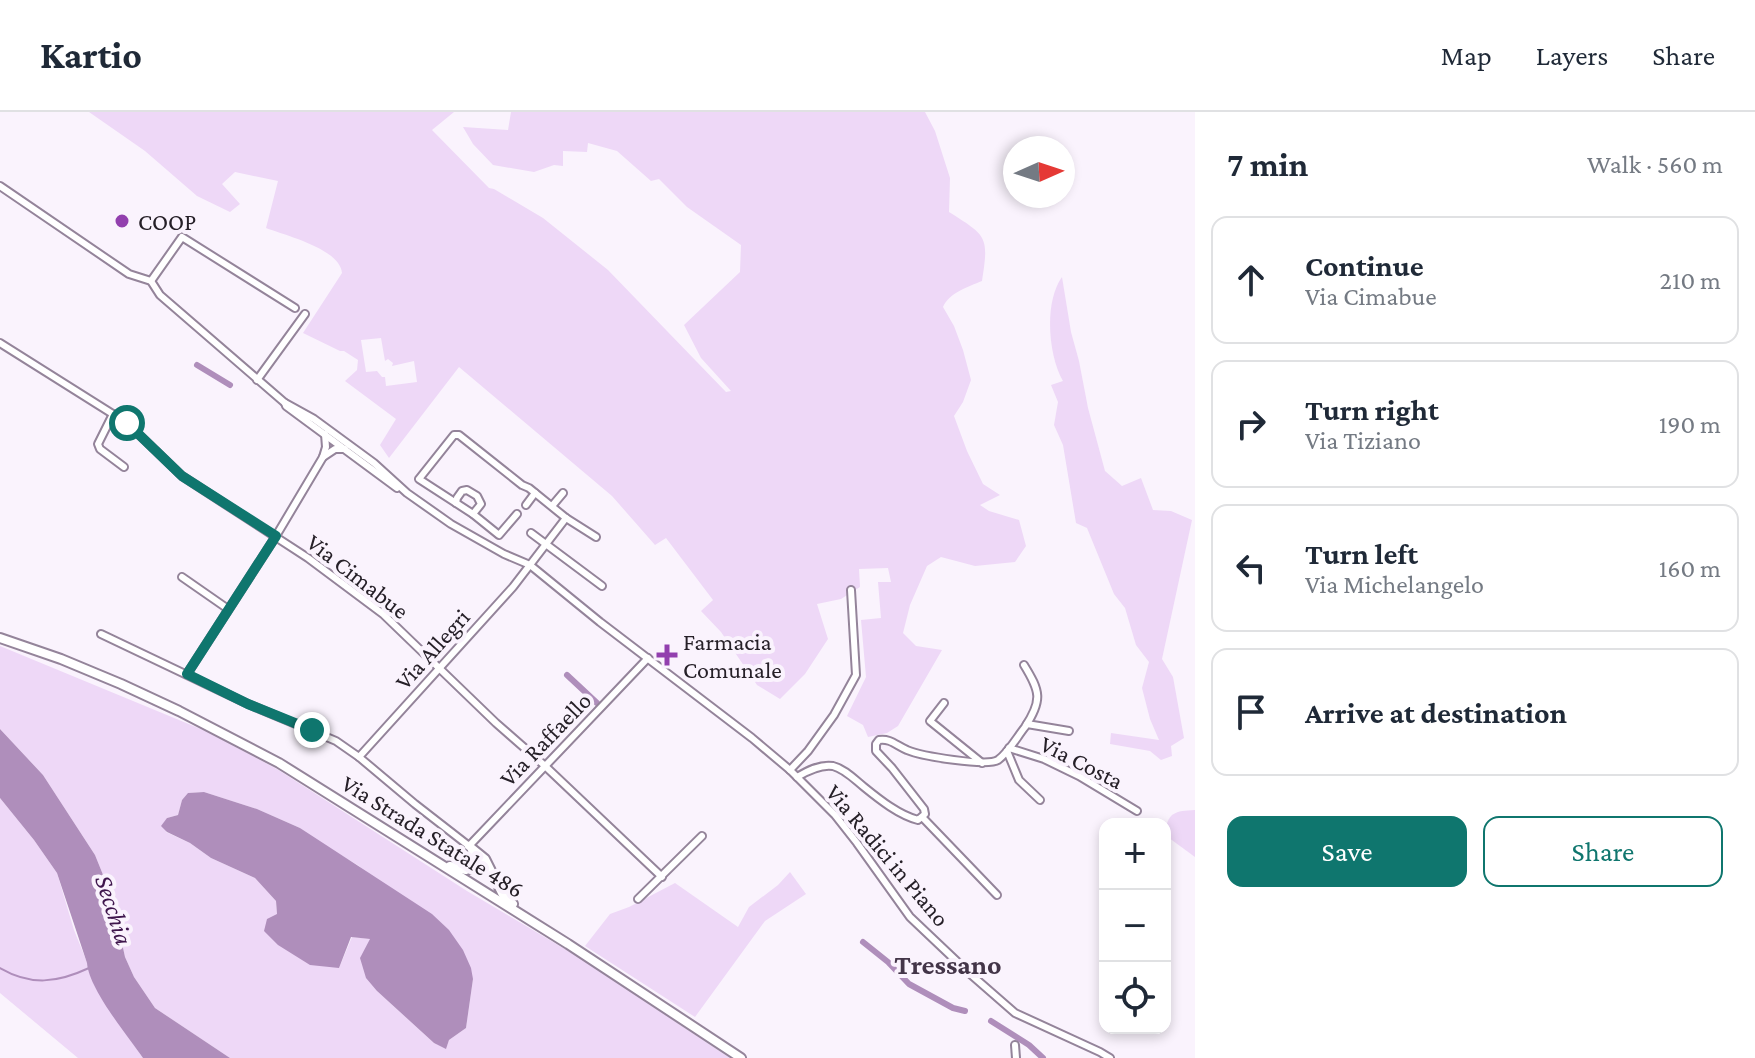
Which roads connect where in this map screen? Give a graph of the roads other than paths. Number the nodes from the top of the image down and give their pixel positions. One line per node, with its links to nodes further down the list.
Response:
1 (0, 186): 2 (street)
2 (151, 281): 3 (street); 6 (street)
3 (295, 308)
4 (305, 314): 6 (street)
5 (0, 343): 9 (street, Via Cimabue)
6 (257, 380): 7 (street)
7 (289, 404): 8 (street, Via Radici in Piano); 8 (street); 10 (street)
8 (303, 412): 10 (street); 16 (street, Via Radici in Piano)
9 (113, 414): 14 (street); 26 (street, Via Cimabue)
10 (306, 421): 11 (street)
11 (325, 434): 12 (street); 13 (street)
12 (345, 449): 13 (street); 16 (street)
13 (323, 457): 26 (street)
14 (124, 467)
15 (532, 490): 18 (street); 19 (street); 20 (street)
16 (407, 493): 24 (street, Via Radici in Piano)
17 (563, 493): 19 (street)
18 (526, 505)
19 (552, 506): 23 (street)
20 (458, 510): 21 (street); 21 (street); 24 (street)
21 (473, 514): 22 (street)
22 (517, 514)
23 (566, 518): 27 (street); 28 (street, Via Allegri)
24 (451, 524): 29 (street, Via Radici in Piano)
25 (531, 533): 28 (street)
26 (276, 536): 33 (street); 38 (street, Via Cimabue)
27 (596, 537)
28 (545, 545): 29 (street, Via Allegri); 31 (street)
29 (530, 565): 36 (street, Via Radici in Piano); 38 (street, Via Allegri)
30 (182, 577): 33 (street)
31 (602, 586)
32 (851, 590): 47 (street)
33 (228, 609): 39 (street)
34 (101, 634): 39 (street)
35 (0, 638): 53 (main road, Via Strada Statale 486)
36 (648, 658): 46 (street, Via Raffaello); 47 (street, Via Radici in Piano)
37 (1024, 665): 41 (street)
38 (440, 667): 44 (street, Via Allegri); 46 (street, Via Cimabue)
39 (187, 674): 44 (street)
40 (944, 703): 45 (street)
41 (1029, 720): 42 (street); 43 (street, Via Costa)
42 (1069, 731)
43 (1008, 749): 45 (street, Via Costa); 49 (street, Via Costa); 50 (street, Via Costa)
44 (359, 757): 54 (street)
45 (983, 764): 51 (street)
46 (544, 765): 54 (street, Via Raffaello); 55 (street, Via Cimabue)
47 (790, 770): 48 (street, Via Radici in Piano)
48 (797, 777): 51 (street); 62 (street, Via Radici in Piano)
49 (1040, 800)
50 (1137, 811)
51 (923, 818): 56 (street)
52 (702, 836): 55 (street)
53 (410, 845): 54 (main road); 58 (main road, Via Strada Statale 486)
54 (469, 846): 58 (main road)
55 (662, 877): 57 (street)
56 (997, 895)
57 (638, 899)
58 (541, 927): 60 (main road, Via Strada Statale 486)
59 (1015, 1045): 61 (street)
60 (741, 1058)
61 (1016, 1058)
62 (1110, 1058)

